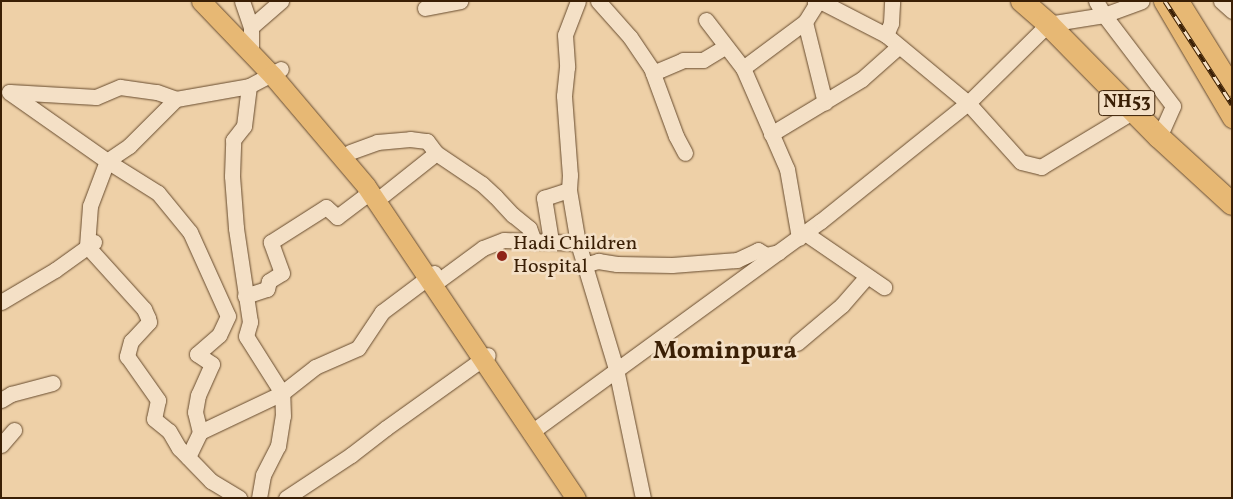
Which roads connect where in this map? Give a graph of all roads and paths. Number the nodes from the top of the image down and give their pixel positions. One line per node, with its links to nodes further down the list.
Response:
1 (201, 1): 24 (main road)
2 (215, 1): 24 (main road)
3 (242, 1): 24 (street)
4 (281, 1): 24 (street)
5 (460, 1): 17 (street)
6 (578, 1): 44 (street)
7 (598, 1): 29 (street)
8 (816, 1): 21 (street)
9 (820, 1): 23 (street)
10 (892, 1): 23 (street)
11 (1022, 1): 22 (highway, NH53)
12 (1096, 1): 19 (street)
13 (1142, 1): 19 (street)
14 (1163, 1): 37 (main road)
15 (1179, 1): 31 (main road)
16 (1221, 1): 18 (street)
17 (425, 8)
18 (1232, 11)
19 (1104, 15): 22 (street); 39 (street)
20 (706, 20): 25 (street)
21 (805, 22): 27 (street); 34 (street)
22 (1048, 24): 35 (street); 36 (highway, NH53)
23 (886, 35): 26 (street)
24 (251, 39): 28 (main road)
25 (725, 47): 27 (street); 29 (street)
26 (898, 47): 34 (street); 35 (street)
27 (743, 68): 38 (street)
28 (277, 72): 30 (street); 40 (main road); 45 (main road)
29 (653, 73): 42 (street)
30 (249, 86): 33 (street); 57 (street)
31 (1232, 86)
32 (5, 91): 33 (street); 43 (street)
33 (176, 99): 43 (street)
34 (825, 103): 38 (street)
35 (968, 103): 36 (street); 47 (street)
36 (1134, 111): 39 (highway, NH53)
37 (1232, 118)
38 (771, 134): 47 (street)
39 (1159, 137): 46 (highway, NH53)
40 (350, 152): 41 (street); 45 (main road)
41 (436, 153): 45 (street); 48 (street)
42 (685, 153)
43 (107, 161): 50 (street); 67 (street)
44 (569, 190): 49 (street); 51 (street)
45 (376, 194): 55 (main road); 57 (street)
46 (1232, 204)
47 (802, 235): 52 (street); 54 (street)
48 (534, 241): 49 (street); 55 (street)
49 (552, 241): 51 (street)
50 (92, 243): 58 (street); 69 (street)
51 (578, 243): 53 (street)
52 (779, 252): 53 (street); 61 (street)
53 (584, 265): 61 (street)
54 (867, 276): 56 (street); 59 (street)
55 (434, 278): 60 (main road); 63 (street)
56 (884, 287)
57 (246, 296): 63 (street)
58 (1, 302)
59 (797, 342)
60 (485, 357): 66 (main road); 70 (street)
61 (616, 369): 66 (street); 75 (street)
62 (52, 383): 64 (street)
63 (282, 393): 67 (street); 72 (street)
64 (1, 400)
65 (14, 430): 68 (street)
66 (534, 430): 73 (main road); 74 (main road)
67 (200, 432): 69 (street)
68 (1, 446)
69 (188, 457): 71 (street)
70 (289, 497)
71 (238, 498)
72 (259, 498)
73 (576, 498)
74 (586, 498)
75 (643, 498)

